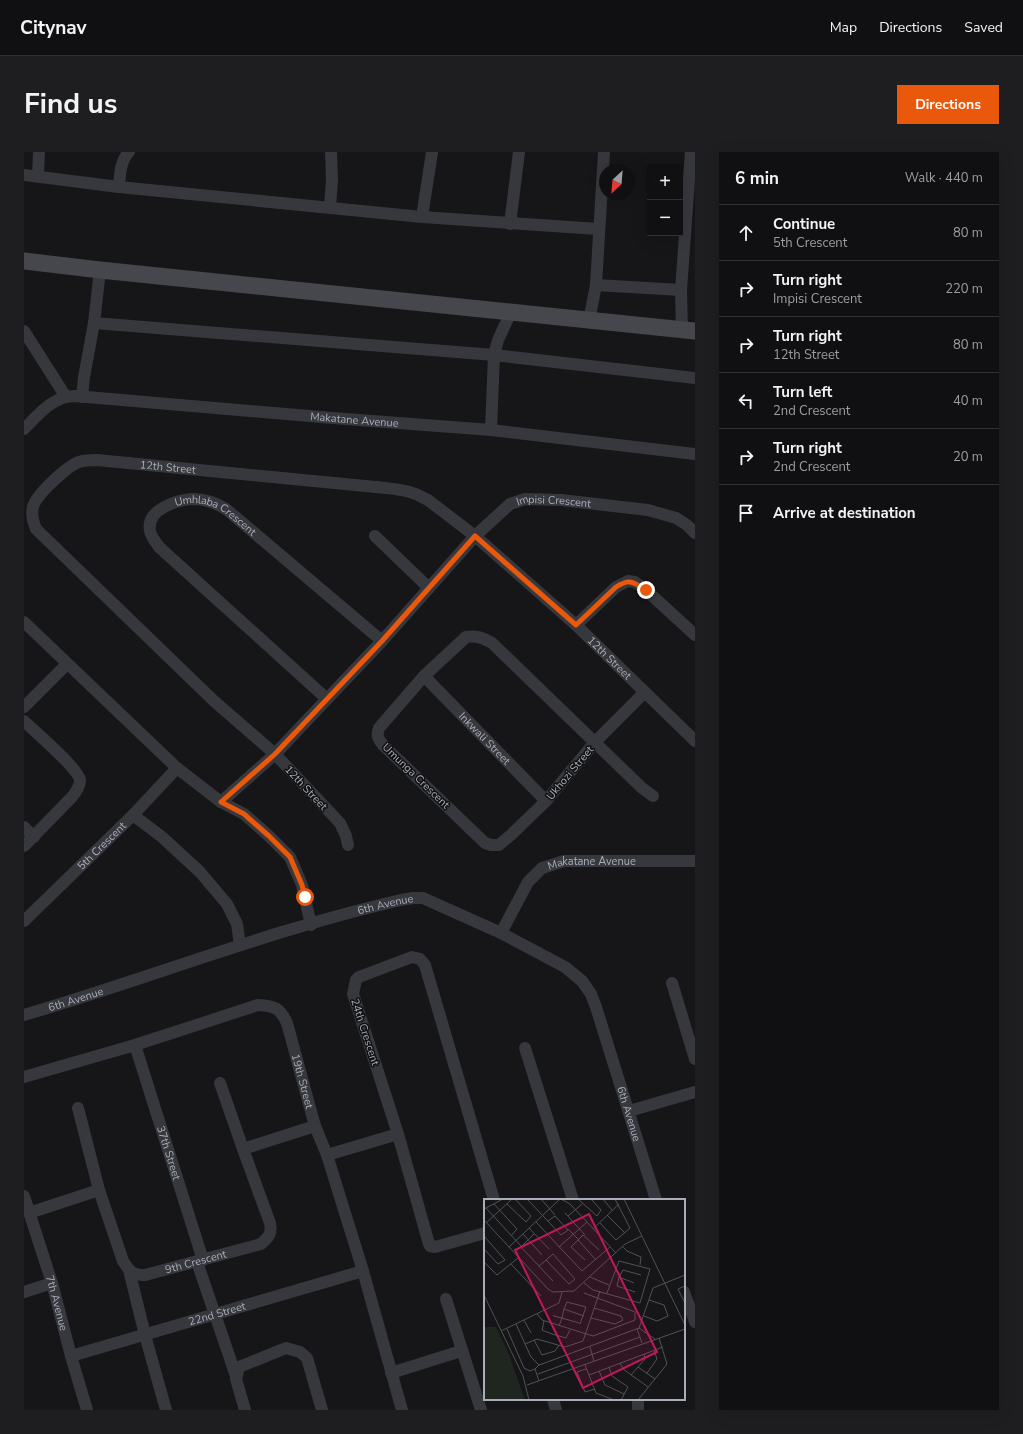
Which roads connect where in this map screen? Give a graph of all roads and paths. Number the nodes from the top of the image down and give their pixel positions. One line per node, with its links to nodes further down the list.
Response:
1 (39, 152): 9 (street)
2 (129, 152): 10 (street)
3 (331, 152): 11 (street)
4 (432, 152): 12 (street)
5 (519, 152): 13 (street)
6 (604, 152): 14 (street)
7 (691, 152): 18 (street)
8 (24, 176): 9 (street)
9 (38, 176): 10 (street)
10 (119, 187): 11 (street)
11 (330, 207): 12 (street)
12 (422, 217): 13 (street)
13 (510, 224): 14 (street)
14 (598, 229): 17 (street)
15 (24, 261): 16 (main road)
16 (100, 270): 19 (main road); 21 (street)
17 (596, 285): 18 (street); 20 (street)
18 (681, 290): 23 (street)
19 (511, 312): 20 (main road); 24 (street)
20 (589, 321): 23 (main road)
21 (94, 323): 24 (street); 27 (street)
22 (24, 331): 26 (street)
23 (688, 331)
24 (494, 355): 25 (street); 29 (street)
25 (695, 378)
26 (66, 396): 27 (street, Makatane Avenue); 28 (street)
27 (82, 397): 29 (street, Makatane Avenue)
28 (24, 429)
29 (491, 430): 30 (street, Makatane Avenue)
30 (695, 454)
31 (695, 533): 33 (street, Impisi Crescent)
32 (375, 536): 34 (street)
33 (475, 536): 34 (street, Impisi Crescent); 36 (street, 12th Street); 47 (street, 12th Street)
34 (429, 588): 38 (street, Impisi Crescent)
35 (24, 622): 39 (street)
36 (576, 625): 37 (street); 41 (street, 12th Street)
37 (695, 635)
38 (382, 641): 42 (street, Impisi Crescent); 42 (street, Umhlaba Crescent)
39 (67, 664): 43 (street); 48 (street)
40 (424, 676): 46 (street, Umunga Crescent); 51 (street, Inkwali Street); 56 (street, Umunga Crescent)
41 (644, 693): 45 (street, 12th Street); 46 (street, Ukhozi Street)
42 (327, 699): 47 (street, Impisi Crescent)
43 (24, 707)
44 (24, 722): 54 (street)
45 (695, 741)
46 (595, 742): 49 (street); 51 (street, Ukhozi Street)
47 (275, 754): 50 (street, Impisi Crescent); 55 (street, 12th Street)
48 (177, 768): 50 (street); 52 (street, 5th Crescent)
49 (653, 796)
50 (221, 802): 60 (street)
51 (546, 802): 56 (street, Ukhozi Street)
52 (133, 815): 59 (street, 5th Crescent); 62 (street)
53 (24, 827): 54 (street)
54 (34, 837): 57 (street)
55 (348, 845)
56 (491, 845)
57 (24, 846)
58 (695, 861): 61 (street, Makatane Avenue)
59 (24, 921)
60 (310, 925): 61 (street, 6th Avenue); 62 (street, 6th Avenue)
61 (501, 933): 72 (street, 6th Avenue)
62 (240, 945): 64 (street, 6th Avenue)
63 (672, 983): 67 (street)
64 (24, 1014)
65 (135, 1045): 68 (street, 19th Street); 73 (street, 19th Street); 84 (street, 37th Street)
66 (525, 1048): 80 (street)
67 (695, 1059)
68 (24, 1077)
69 (220, 1083): 75 (street, 9th Crescent)
70 (695, 1092): 72 (street)
71 (78, 1108): 77 (street)
72 (629, 1111): 81 (street, 6th Avenue)
73 (315, 1126): 75 (street); 76 (street, 19th Street)
74 (398, 1134): 76 (street); 79 (street, 24th Crescent); 83 (street, 24th Crescent)
75 (243, 1149): 84 (street, 9th Crescent)
76 (327, 1155): 86 (street, 19th Street)
77 (99, 1190): 82 (street); 85 (street)
78 (24, 1196): 82 (street, 7th Avenue)
79 (494, 1199)
80 (573, 1199)
81 (656, 1199)
82 (30, 1213): 87 (street, 7th Avenue)
83 (484, 1233)
84 (200, 1261): 85 (street, 9th Crescent); 91 (street, 37th Street)
85 (129, 1270): 93 (street)
86 (363, 1271): 91 (street, 22nd Street); 96 (street, 19th Street)
87 (52, 1283): 88 (street); 95 (street, 7th Avenue)
88 (24, 1292)
89 (685, 1295): 92 (street)
90 (446, 1299): 94 (street)
91 (216, 1314): 93 (street, 22nd Street); 97 (street, 37th Street)
92 (695, 1322)
93 (145, 1335): 95 (street, 22nd Street); 100 (street)
94 (461, 1351): 96 (street); 104 (street)
95 (71, 1356): 99 (street, 7th Avenue)
96 (391, 1372): 103 (street, 19th Street)
97 (236, 1376): 101 (street, 37th Street); 102 (street)
98 (553, 1400): 105 (street)
99 (87, 1410)
100 (166, 1410)
101 (246, 1410)
102 (322, 1410)
103 (402, 1410)
104 (481, 1410)
105 (556, 1410)

